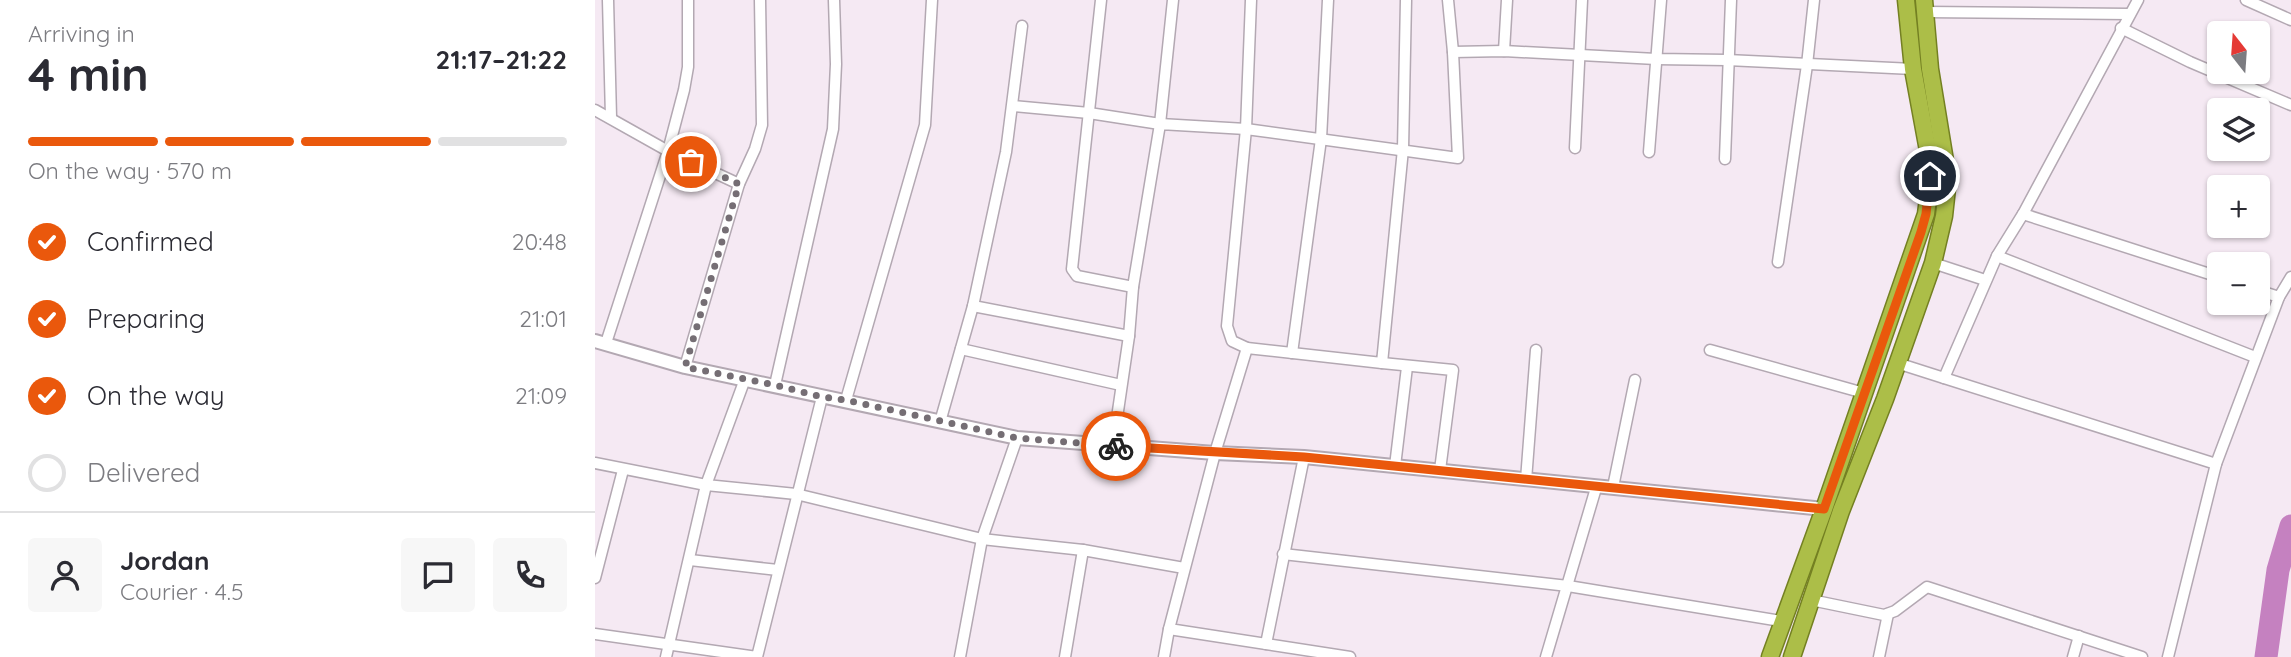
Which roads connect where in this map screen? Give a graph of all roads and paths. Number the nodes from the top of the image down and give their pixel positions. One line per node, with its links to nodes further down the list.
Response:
1 (608, 0): 36 (street)
2 (688, 0): 42 (street)
3 (760, 0): 45 (street)
4 (834, 0): 72 (street)
5 (932, 0): 76 (street)
6 (1101, 0): 35 (street)
7 (1173, 0): 37 (street)
8 (1251, 0): 38 (street)
9 (1328, 0): 39 (street)
10 (1406, 0): 41 (street)
11 (1448, 0): 26 (street)
12 (1507, 0): 25 (street)
13 (1582, 0): 27 (street)
14 (1661, 0): 28 (street)
15 (1731, 0): 29 (street)
16 (1814, 0): 30 (street)
17 (1906, 0): 31 (highway)
18 (2138, 0): 21 (street)
19 (2246, 0): 22 (street)
20 (1924, 6): 21 (street); 49 (highway)
21 (2129, 14): 24 (street)
22 (2291, 20)
23 (1022, 26): 33 (street)
24 (2121, 28): 32 (street); 46 (street)
25 (1504, 51): 26 (street); 27 (street)
26 (1454, 52): 41 (street)
27 (1579, 56): 28 (street); 40 (street)
28 (1656, 59): 29 (street); 43 (street)
29 (1727, 60): 30 (street); 44 (street)
30 (1807, 65): 31 (street); 48 (street)
31 (1913, 69): 74 (highway)
32 (2291, 105)
33 (1013, 106): 35 (street); 56 (street)
34 (595, 110): 36 (street)
35 (1089, 113): 37 (street); 53 (street)
36 (611, 117): 42 (street)
37 (1160, 124): 38 (street); 53 (street)
38 (1246, 129): 39 (street); 59 (street)
39 (1321, 139): 41 (street); 63 (street)
40 (1575, 148)
41 (1402, 149): 65 (street)
42 (668, 150): 45 (street); 58 (street)
43 (1649, 152)
44 (1725, 159)
45 (739, 184): 67 (street)
46 (2023, 214): 47 (street); 50 (street)
47 (1997, 256): 52 (street); 64 (street)
48 (1778, 262)
49 (1933, 263): 52 (street); 66 (highway)
50 (2207, 273)
51 (2291, 277): 55 (street)
52 (1985, 281): 69 (street)
53 (1133, 287): 57 (street)
54 (2270, 294): 55 (street)
55 (2279, 297): 64 (street)
56 (973, 306): 57 (street); 60 (street)
57 (1129, 336): 73 (street)
58 (600, 342): 67 (street)
59 (1247, 348): 63 (street); 80 (street)
60 (961, 349): 73 (street); 77 (street)
61 (1536, 350): 87 (street)
62 (1710, 350): 74 (street)
63 (1292, 353): 65 (street)
64 (2255, 357): 83 (street)
65 (1382, 363): 68 (street)
66 (1897, 363): 69 (street); 101 (highway)
67 (685, 367): 70 (street)
68 (1407, 367): 84 (street); 86 (street)
69 (1944, 378): 83 (street)
70 (745, 379): 72 (street); 88 (street)
71 (1635, 380): 89 (street)
72 (775, 385): 75 (street)
73 (1121, 385): 79 (street)
74 (1864, 393): 92 (highway)
75 (822, 397): 76 (street); 91 (street)
76 (846, 400): 77 (street)
77 (940, 422): 78 (street)
78 (1017, 438): 79 (street); 93 (street)
79 (1113, 445): 80 (street)
80 (1215, 453): 81 (street); 97 (street)
81 (1304, 457): 84 (street); 95 (street)
82 (595, 463): 85 (street)
83 (2216, 464): 121 (street)
84 (1395, 466): 86 (street)
85 (623, 470): 88 (street); 99 (street)
86 (1440, 470): 87 (street)
87 (1527, 480): 90 (street)
88 (706, 485): 91 (street); 96 (street)
89 (1613, 487): 90 (street); 92 (street)
90 (1596, 488): 100 (street)
91 (796, 494): 93 (street); 98 (street)
92 (1824, 509): 103 (highway)
93 (982, 539): 94 (street); 111 (street)
94 (1083, 550): 97 (street); 112 (street)
95 (1283, 554): 100 (street); 108 (street)
96 (690, 560): 98 (street); 107 (street)
97 (1184, 568): 104 (street)
98 (778, 570): 107 (street)
99 (595, 578)
100 (1568, 586): 103 (street); 115 (street)
101 (1811, 600): 102 (street); 117 (highway)
102 (1888, 614): 106 (street); 118 (street)
103 (1781, 621): 116 (highway)
104 (1169, 629): 108 (street); 113 (street)
105 (595, 634): 107 (street)
106 (2079, 636): 119 (street); 120 (street)
107 (669, 643): 110 (street)
108 (1266, 644): 109 (street)
109 (1329, 655): 114 (street)
110 (666, 657)
111 (960, 657)
112 (1065, 657)
113 (1164, 657)
114 (1350, 657)
115 (1546, 657)
116 (1770, 657)
117 (1792, 657)
118 (1879, 657)
119 (2073, 657)
120 (2143, 657)
121 (2168, 657)

